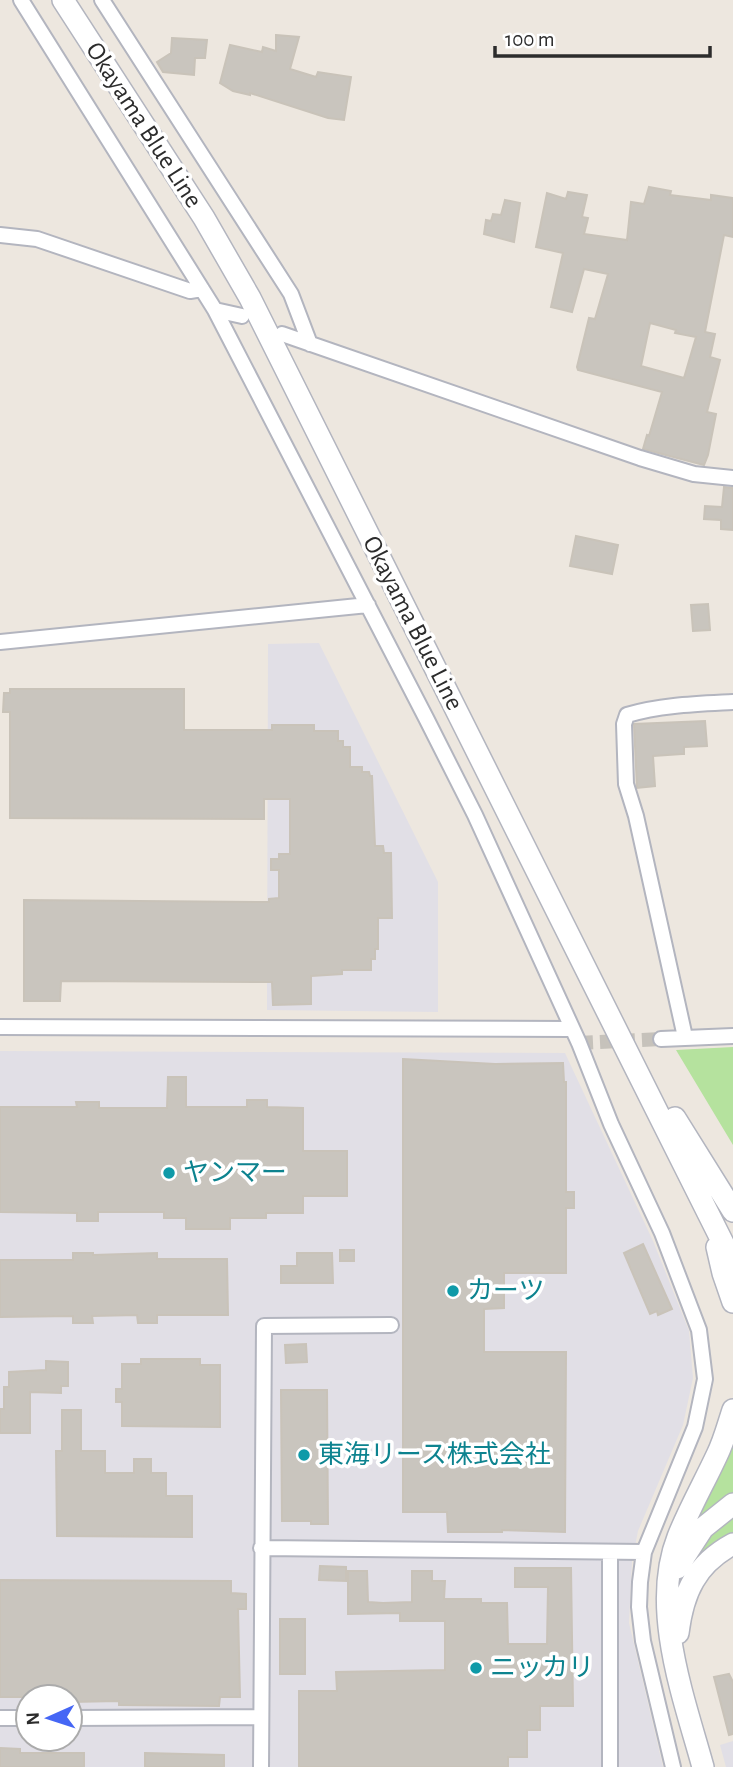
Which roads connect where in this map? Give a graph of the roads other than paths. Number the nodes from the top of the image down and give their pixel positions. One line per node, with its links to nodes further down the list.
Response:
1 (21, 0): 5 (street)
2 (63, 0): 14 (main road, Okayama Blue Line)
3 (102, 0): 9 (street)
4 (0, 235): 5 (street)
5 (202, 289): 6 (street)
6 (215, 310): 7 (street); 11 (street)
7 (242, 316)
8 (282, 334): 9 (street)
9 (310, 344): 10 (street)
10 (733, 478)
11 (368, 605): 12 (street); 16 (street)
12 (0, 642)
13 (733, 702): 18 (street)
14 (609, 1013): 20 (main road); 21 (main road, Okayama Blue Line)
15 (0, 1027): 16 (street)
16 (571, 1029): 30 (street)
17 (733, 1036): 18 (street)
18 (685, 1037): 19 (street)
19 (661, 1039)
20 (733, 1211)
21 (711, 1219): 22 (main road, Okayama Blue Line); 23 (main road)
22 (733, 1263)
23 (733, 1302)
24 (391, 1325): 28 (street)
25 (733, 1410): 31 (main road)
26 (733, 1504): 31 (main road)
27 (733, 1544): 32 (main road)
28 (261, 1548): 29 (street); 33 (street)
29 (610, 1552): 30 (street); 36 (street)
30 (644, 1552): 37 (street)
31 (668, 1604): 32 (main road)
32 (674, 1662): 38 (main road)
33 (261, 1717): 34 (street); 35 (street)
34 (84, 1718)
35 (261, 1767)
36 (610, 1767)
37 (673, 1767)
38 (703, 1767)

